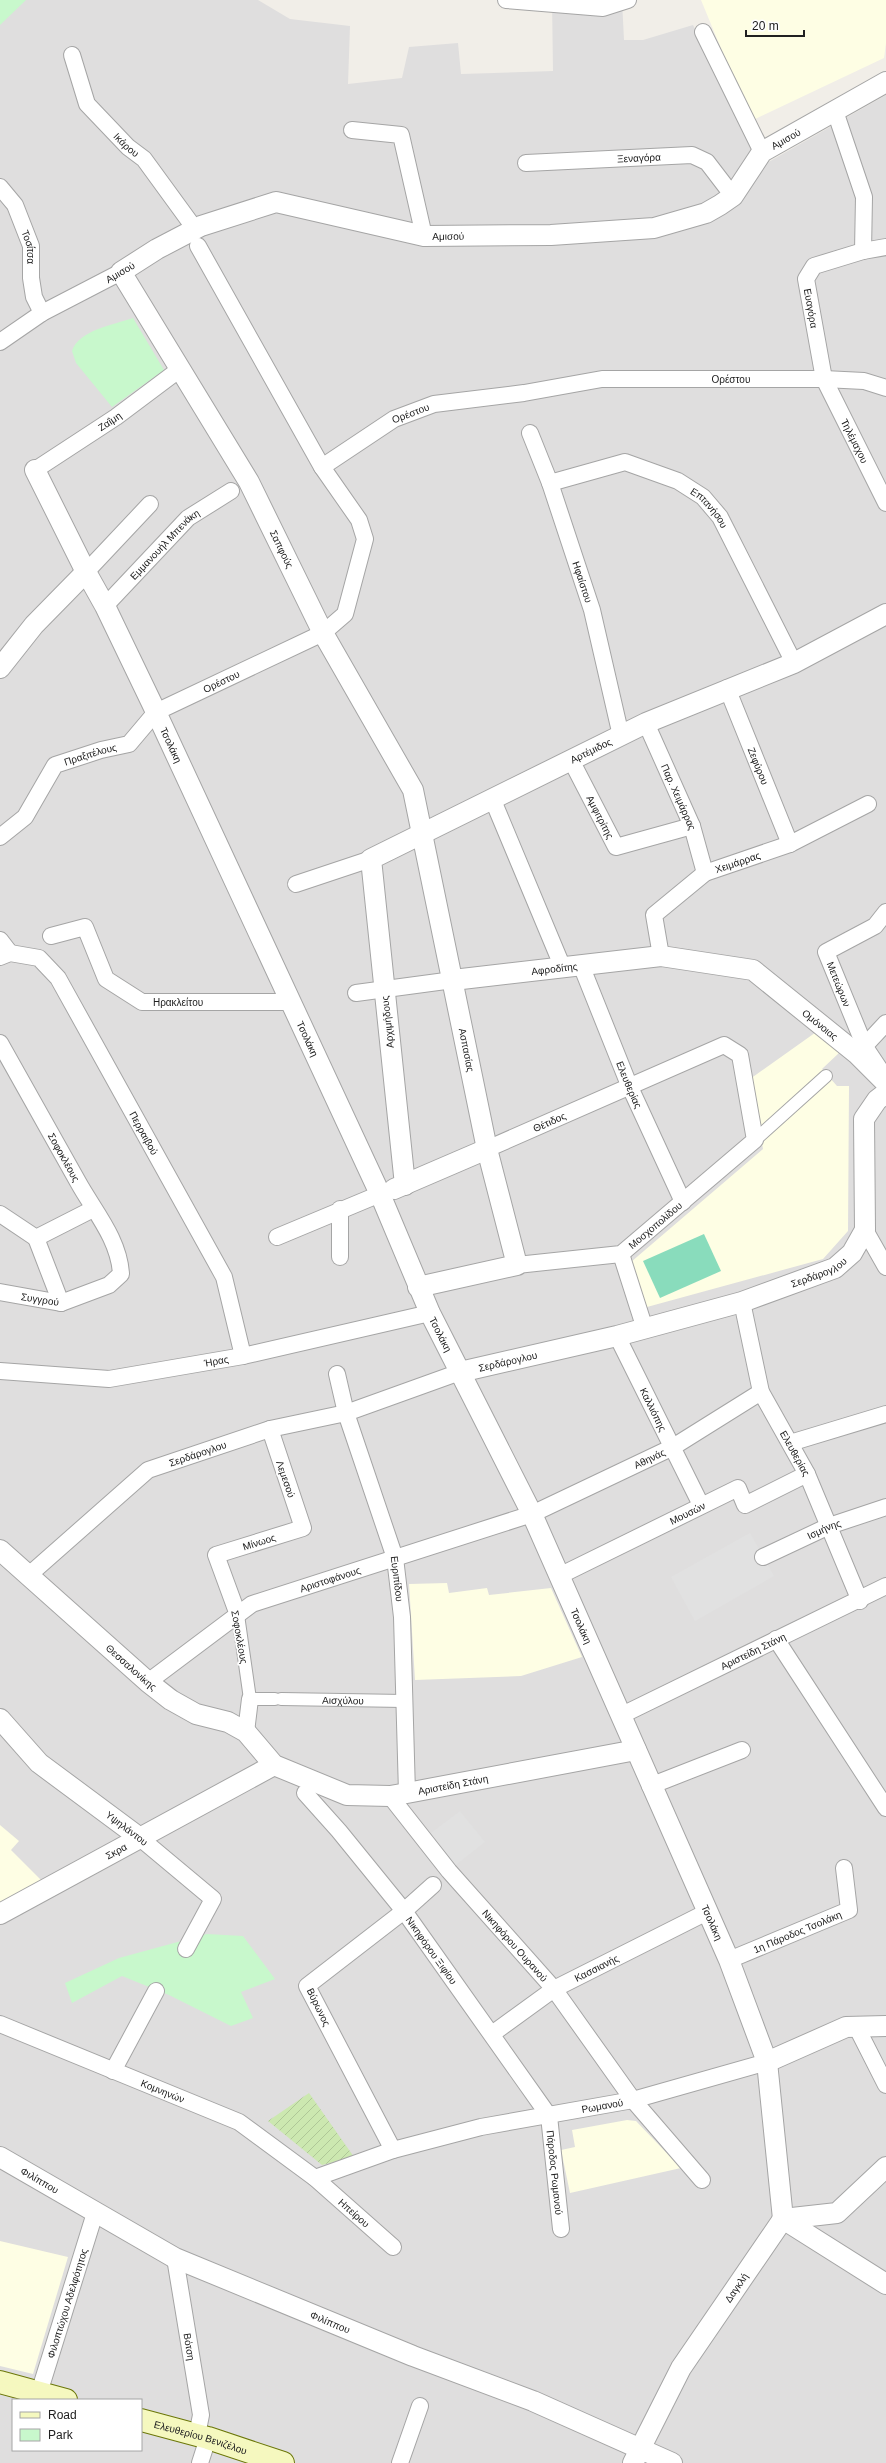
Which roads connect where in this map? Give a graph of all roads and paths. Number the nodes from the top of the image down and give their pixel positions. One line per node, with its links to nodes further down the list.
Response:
1 (506, 0): 2 (street)
2 (628, 0)
3 (703, 32): 8 (street)
4 (72, 55): 13 (street, Ικάρου)
5 (886, 82): 6 (street, Αμισού)
6 (835, 111): 8 (street, Αμισού); 15 (street)
7 (352, 130): 12 (street)
8 (762, 152): 11 (street, Αμισού)
9 (526, 163): 11 (street, Ξεναγόρα)
10 (0, 187): 17 (street, Τοσίτσα)
11 (733, 196): 12 (street, Αμισού)
12 (424, 236): 13 (street, Αμισού)
13 (196, 238): 16 (street, Αμισού); 23 (street, Ικάρου)
14 (886, 247): 15 (street, Ευαγόρα)
15 (863, 251): 20 (street, Ευαγόρα)
16 (121, 272): 17 (street, Αμισού); 19 (street, Σαπφούς)
17 (42, 312): 18 (street, Αμισού)
18 (0, 342)
19 (180, 369): 24 (street, Ζαΐμη); 32 (street, Σαπφούς)
20 (824, 379): 21 (street, Ορέστου); 23 (street, Ορέστου); 27 (street, Τηλέμαχου)
21 (886, 388)
22 (530, 433): 25 (street, Ηφαίστου)
23 (322, 468): 32 (street, Ορέστου)
24 (36, 470): 29 (street, Τσολάκη)
25 (550, 483): 33 (street, Επτανήσου); 38 (street, Ηφαίστου)
26 (231, 491): 30 (street, Εμμανουήλ Μπενάκη)
27 (886, 503)
28 (150, 504): 29 (street)
29 (86, 572): 30 (street, Τσολάκη); 34 (street)
30 (105, 606): 36 (street, Τσολάκη)
31 (886, 614): 33 (street, Αρτέμιδος)
32 (323, 634): 36 (street, Ορέστου); 43 (street, Σαπφούς)
33 (794, 662): 35 (street, Αρτέμιδος)
34 (0, 668)
35 (727, 688): 37 (street, Αρτέμιδος); 45 (street, Ζεφύρου)
36 (156, 712): 44 (street, Πραξιτέλους); 59 (street, Τσολάκη)
37 (646, 722): 38 (street, Αρτέμιδος); 42 (street, Παρ. Χειμάρρας)
38 (621, 736): 39 (street, Αρτέμιδος)
39 (571, 760): 40 (street, Αρτέμιδος); 42 (street, Αμφιτρίτης)
40 (492, 798): 43 (street, Αρτέμιδος); 54 (street, Ελευθερίας)
41 (868, 804): 45 (street, Χειμάρρας)
42 (692, 826): 47 (street, Παρ. Χειμάρρας)
43 (423, 834): 46 (street, Αρτέμιδος); 56 (street, Ασπασίας)
44 (0, 837)
45 (790, 844): 47 (street, Χειμάρρας)
46 (371, 859): 48 (street, Αρτέμιδος); 57 (street, Αρχιμήδους)
47 (705, 873): 53 (street, Χειμάρρας)
48 (296, 884)
49 (886, 912): 62 (street, Μετεώρων)
50 (51, 936): 59 (street, Ηρακλείτου)
51 (0, 940): 52 (street)
52 (5, 955): 91 (street, Περραιβού)
53 (661, 956): 54 (street, Αφροδίτης); 55 (street, Αφροδίτης)
54 (572, 966): 56 (street, Αφροδίτης); 66 (street, Ελευθερίας)
55 (752, 970): 62 (street, Ομόνοιας)
56 (453, 980): 57 (street, Αφροδίτης); 69 (street, Ασπασίας)
57 (384, 989): 58 (street, Αφροδίτης); 70 (street, Αρχιμήδους)
58 (356, 993)
59 (289, 1002): 71 (street, Τσολάκη)
60 (886, 1023): 62 (street)
61 (0, 1043): 73 (street, Σοφοκλέους)
62 (861, 1051): 64 (street, Μετεώρων); 65 (street, Ομόνοιας)
63 (826, 1076): 68 (street, Μοσχοπολίδου)
64 (886, 1079)
65 (886, 1083)
66 (629, 1085): 68 (street, Θέτιδος); 69 (street, Θέτιδος); 72 (street, Ελευθερίας)
67 (886, 1093): 76 (street, Σερδάρογλου)
68 (755, 1140): 72 (street, Μοσχοπολίδου)
69 (487, 1149): 70 (street, Θέτιδος); 81 (street, Ασπασίας)
70 (405, 1185): 71 (street, Θέτιδος)
71 (380, 1194): 74 (street, Θέτιδος); 84 (street, Τσολάκη)
72 (683, 1202): 79 (street, Μοσχοπολίδου)
73 (93, 1209): 78 (street); 83 (street, Σοφοκλέους)
74 (340, 1210): 77 (street, Θέτιδος); 80 (street)
75 (0, 1214): 78 (street)
76 (865, 1230): 82 (street); 86 (street, Σερδάρογλου)
77 (278, 1237)
78 (36, 1238): 87 (street)
79 (622, 1254): 81 (street, Μοσχοπολίδου); 89 (street)
80 (340, 1257)
81 (517, 1265): 84 (street, Μοσχοπολίδου)
82 (886, 1268)
83 (120, 1274): 87 (street, Συγγρού)
84 (418, 1287): 88 (street, Τσολάκη)
85 (0, 1292): 87 (street, Συγγρού)
86 (742, 1302): 89 (street, Σερδάρογλου); 95 (street, Ελευθερίας)
87 (61, 1303)
88 (430, 1313): 91 (street, Ήρας); 93 (street, Τσολάκη)
89 (645, 1329): 90 (street, Σερδάρογλου)
90 (617, 1336): 93 (street, Σερδάρογλου); 100 (street, Καλλιόπης)
91 (242, 1356): 92 (street, Ήρας)
92 (0, 1371)
93 (460, 1372): 96 (street, Σερδάρογλου); 104 (street, Τσολάκη)
94 (337, 1374): 96 (street, Ευριπίδου)
95 (761, 1392): 99 (street, Ελευθερίας); 100 (street, Αθηνάς)
96 (346, 1413): 98 (street, Σερδάρογλου); 110 (street, Ευριπίδου)
97 (886, 1414): 99 (street)
98 (270, 1429): 106 (street, Λεμεσού); 111 (street, Σερδάρογλου)
99 (790, 1444): 101 (street, Ελευθερίας)
100 (673, 1447): 102 (street, Καλλιόπης); 104 (street, Αθηνάς)
101 (807, 1474): 102 (street, Μουσών); 105 (street, Ελευθερίας)
102 (701, 1505): 112 (street, Μουσών)
103 (886, 1507): 105 (street, Ισμήνης)
104 (532, 1514): 110 (street, Αριστοφάνους); 112 (street, Τσολάκη)
105 (829, 1526): 109 (street, Ισμήνης); 114 (street, Ελευθερίας)
106 (303, 1528): 108 (street, Μίνωος)
107 (0, 1550): 111 (street, Θεσσαλονίκης)
108 (216, 1555): 115 (street, Σοφοκλέους)
109 (763, 1557)
110 (395, 1558): 115 (street, Αριστοφάνους); 119 (street, Ευριπίδου)
111 (30, 1575): 117 (street, Θεσσαλονίκης)
112 (559, 1576): 120 (street, Τσολάκη)
113 (886, 1586): 114 (street, Αριστείδη Στάνη)
114 (860, 1601): 116 (street, Αριστείδη Στάνη)
115 (238, 1615): 117 (street, Αριστοφάνους); 118 (street, Σοφοκλέους)
116 (776, 1639): 120 (street, Αριστείδη Στάνη); 129 (street)
117 (148, 1682): 122 (street, Θεσσαλονίκης)
118 (250, 1699): 119 (street, Αισχύλου); 122 (street)
119 (404, 1701): 128 (street, Ευριπίδου)
120 (620, 1716): 123 (street, Τσολάκη)
121 (0, 1719): 130 (street, Υψηλάντου)
122 (246, 1732): 125 (street, Θεσσαλονίκης)
123 (636, 1750): 126 (street, Τσολάκη); 128 (street, Αριστείδη Στάνη)
124 (742, 1750): 126 (street)
125 (274, 1765): 128 (street, Αριστείδη Στάνη); 130 (street, Σκρα)
126 (650, 1786): 134 (street, Τσολάκη)
127 (305, 1792): 133 (street, Νικηφόρου Ξιφίου)
128 (399, 1794): 138 (street, Νικηφόρου Ουρανού)
129 (886, 1808)
130 (140, 1838): 135 (street, Σκρα); 136 (street, Υψηλάντου)
131 (844, 1868): 137 (street, 1η Πάροδος Τσολάκη)
132 (433, 1885): 133 (street, Βύρωνος)
133 (404, 1911): 143 (street, Νικηφόρου Ξιφίου); 149 (street, Βύρωνος)
134 (707, 1912): 137 (street, Τσολάκη); 138 (street, Κασσιανής)
135 (0, 1914)
136 (186, 1949)
137 (729, 1960): 144 (street, Τσολάκη)
138 (554, 1989): 143 (street, Κασσιανής); 147 (street, Νικηφόρου Ουρανού)
139 (156, 1991): 145 (street)
140 (0, 2024): 145 (street, Κομνηνών)
141 (856, 2026): 142 (street, Ρωμανού); 144 (street, Ρωμανού); 146 (street)
142 (886, 2026)
143 (492, 2034): 148 (street, Νικηφόρου Ξιφίου)
144 (767, 2062): 147 (street, Ρωμανού); 155 (street, Τσολάκη)
145 (113, 2071): 152 (street, Κομνηνών)
146 (886, 2085)
147 (633, 2100): 148 (street, Ρωμανού); 153 (street, Νικηφόρου Ουρανού)
148 (549, 2116): 149 (street, Ρωμανού); 156 (street, Πάροδος Ρωμανού)
149 (393, 2150): 152 (street, Ρωμανού)
150 (0, 2157): 154 (street, Φιλίππου)
151 (886, 2167): 155 (street)
152 (315, 2178): 157 (street, Ηπείρου)
153 (702, 2180)
154 (95, 2213): 158 (street, Φιλίππου); 161 (street, Φιλοπτώχου Αδελφότητος)
155 (783, 2219): 159 (street); 166 (street, Δαγκλή)
156 (561, 2229)
157 (393, 2247)
158 (175, 2258): 165 (street, Βότση); 166 (street, Φιλίππου)
159 (886, 2284)
160 (0, 2382): 161 (main road)
161 (38, 2393): 162 (main road)
162 (62, 2399)
163 (420, 2406): 169 (street)
164 (142, 2420): 165 (main road, Ελευθερίου Βενιζέλου)
165 (203, 2436): 167 (street, Βότση); 168 (main road, Ελευθερίου Βενιζέλου)
166 (636, 2455): 170 (street, Φιλίππου)
167 (200, 2463)
168 (283, 2463)
169 (400, 2463)
170 (672, 2463)

